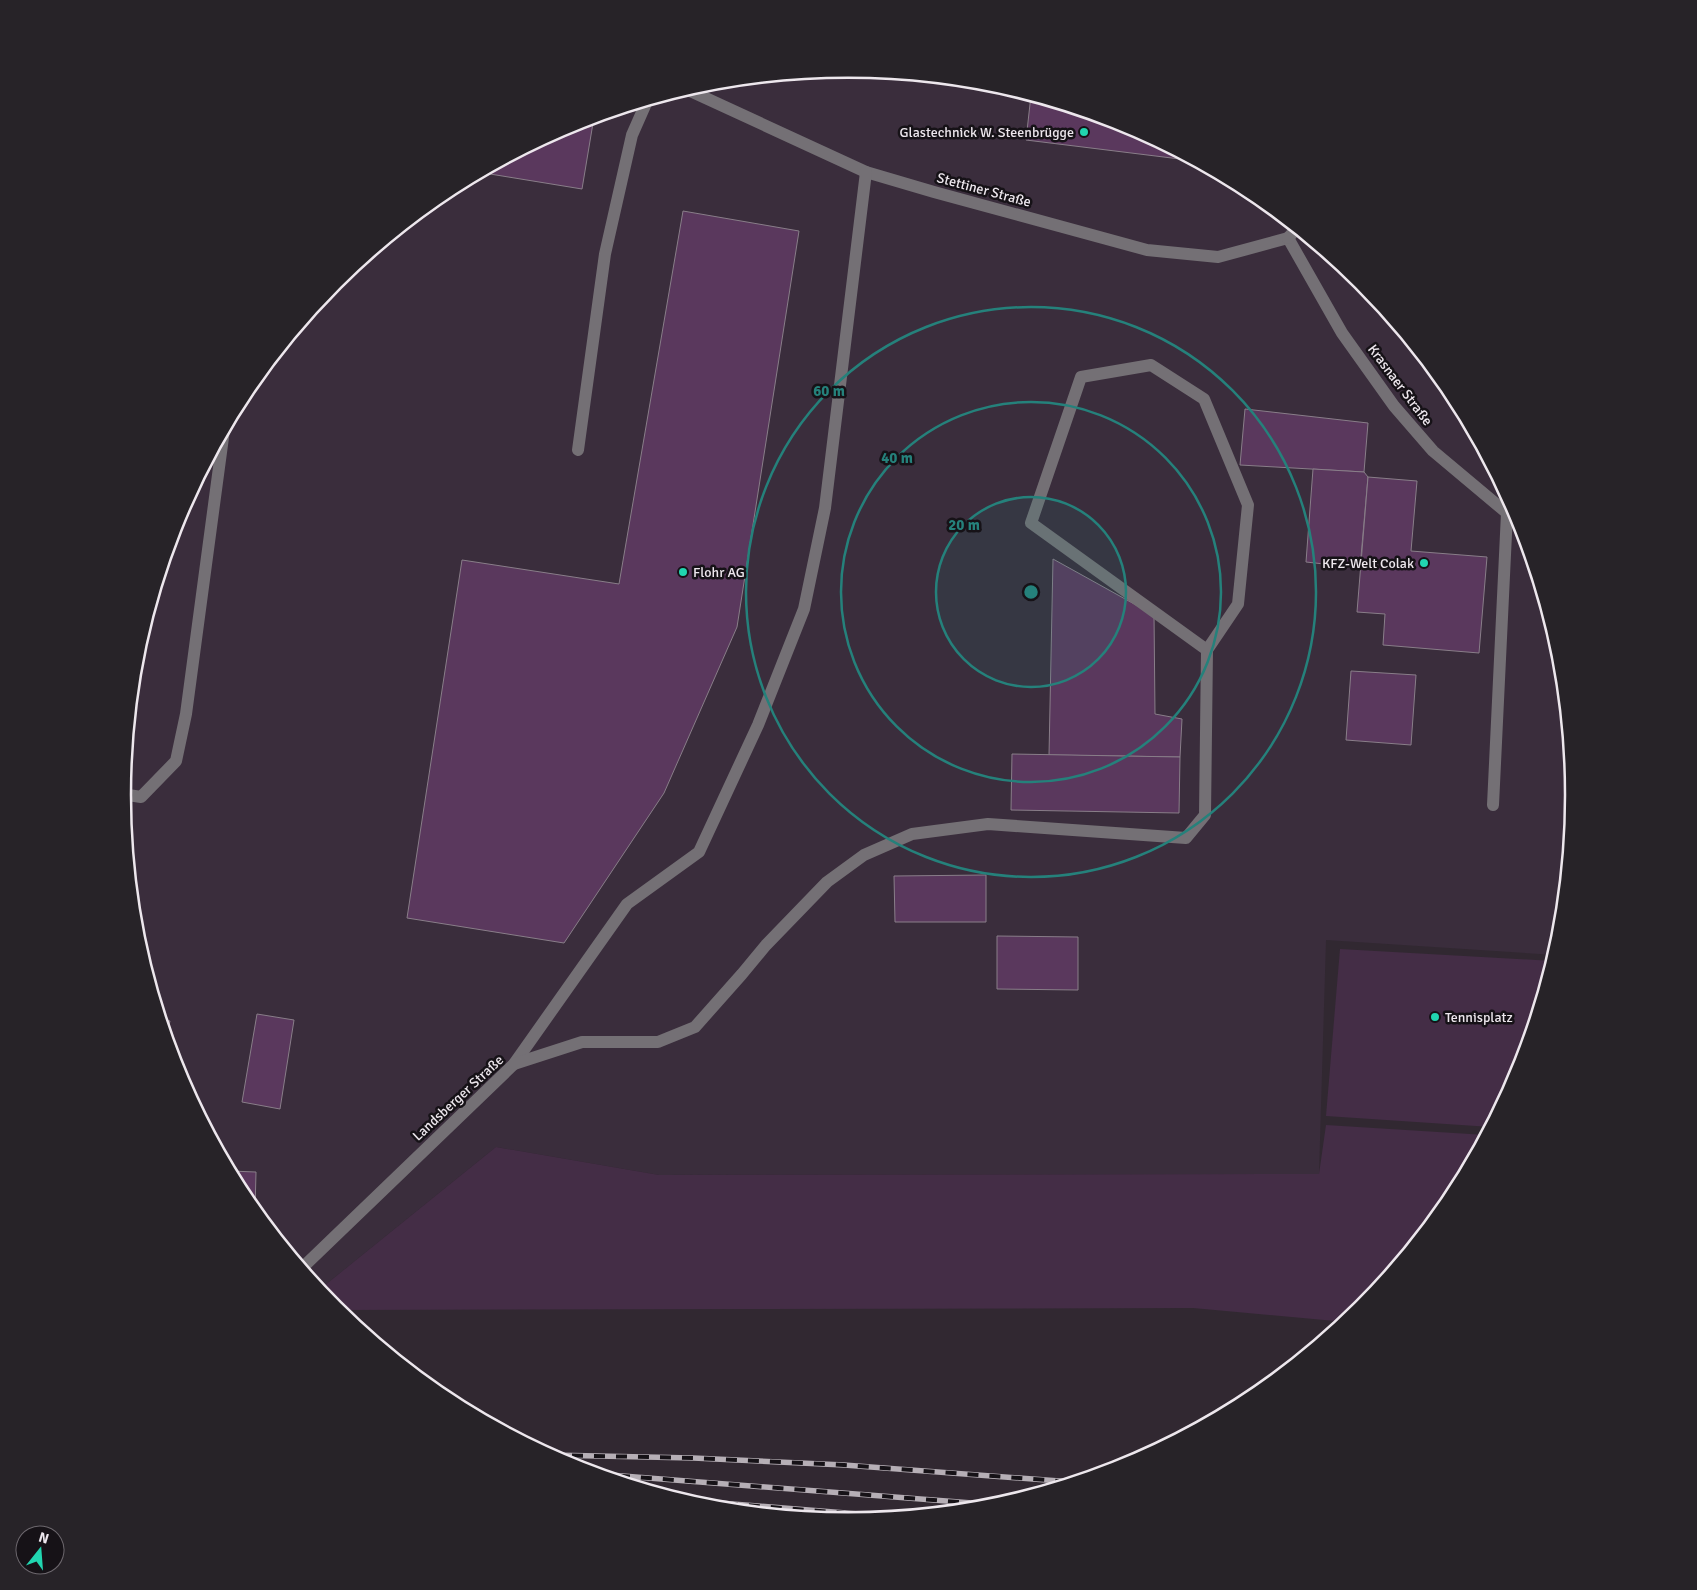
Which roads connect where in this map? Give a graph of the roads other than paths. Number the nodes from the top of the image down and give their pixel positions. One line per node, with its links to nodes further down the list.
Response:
1 (697, 94): 3 (street, Stettiner Straße)
2 (644, 108): 7 (street)
3 (866, 172): 5 (street, Stettiner Straße); 12 (street)
4 (1293, 232): 5 (street)
5 (1288, 238): 8 (street, Krasnaer Straße)
6 (222, 446): 10 (street)
7 (578, 450)
8 (1507, 513): 11 (street)
9 (1207, 650): 9 (street); 12 (street, Landsberger Straße)
10 (131, 796)
11 (1493, 806)
12 (514, 1064): 13 (street, Landsberger Straße)
13 (306, 1264)

